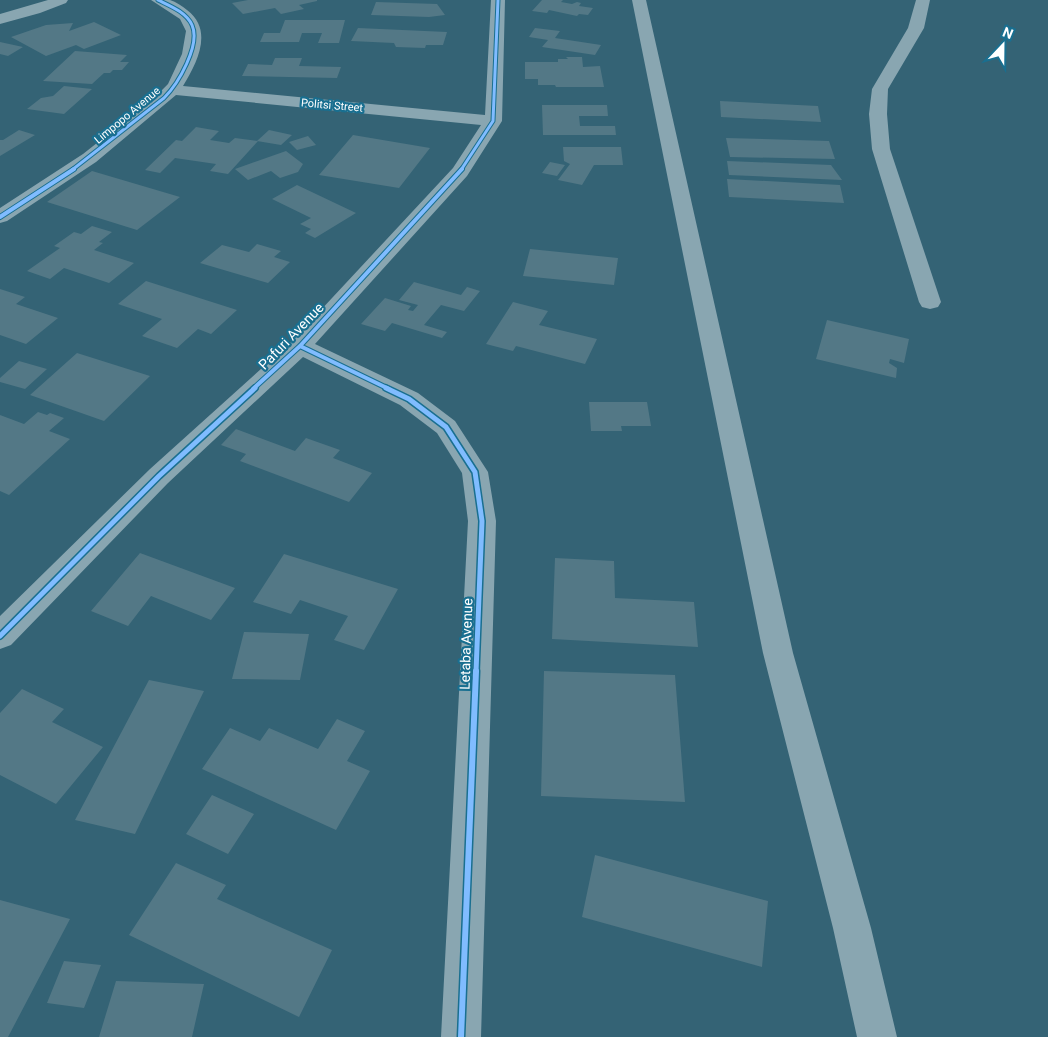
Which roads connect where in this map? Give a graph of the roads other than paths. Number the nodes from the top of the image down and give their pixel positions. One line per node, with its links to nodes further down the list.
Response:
1 (62, 0): 6 (street)
2 (158, 0): 7 (street, Limpopo Avenue)
3 (498, 0): 8 (street)
4 (640, 0): 14 (street)
5 (924, 0): 10 (street)
6 (0, 19)
7 (172, 90): 8 (street, Politsi Street); 9 (street, Limpopo Avenue)
8 (493, 121): 11 (street, Pafuri Avenue)
9 (0, 217)
10 (930, 302)
11 (300, 346): 12 (street, Pafuri Avenue); 13 (street, Letaba Avenue)
12 (0, 636)
13 (461, 1037)
14 (877, 1037)

